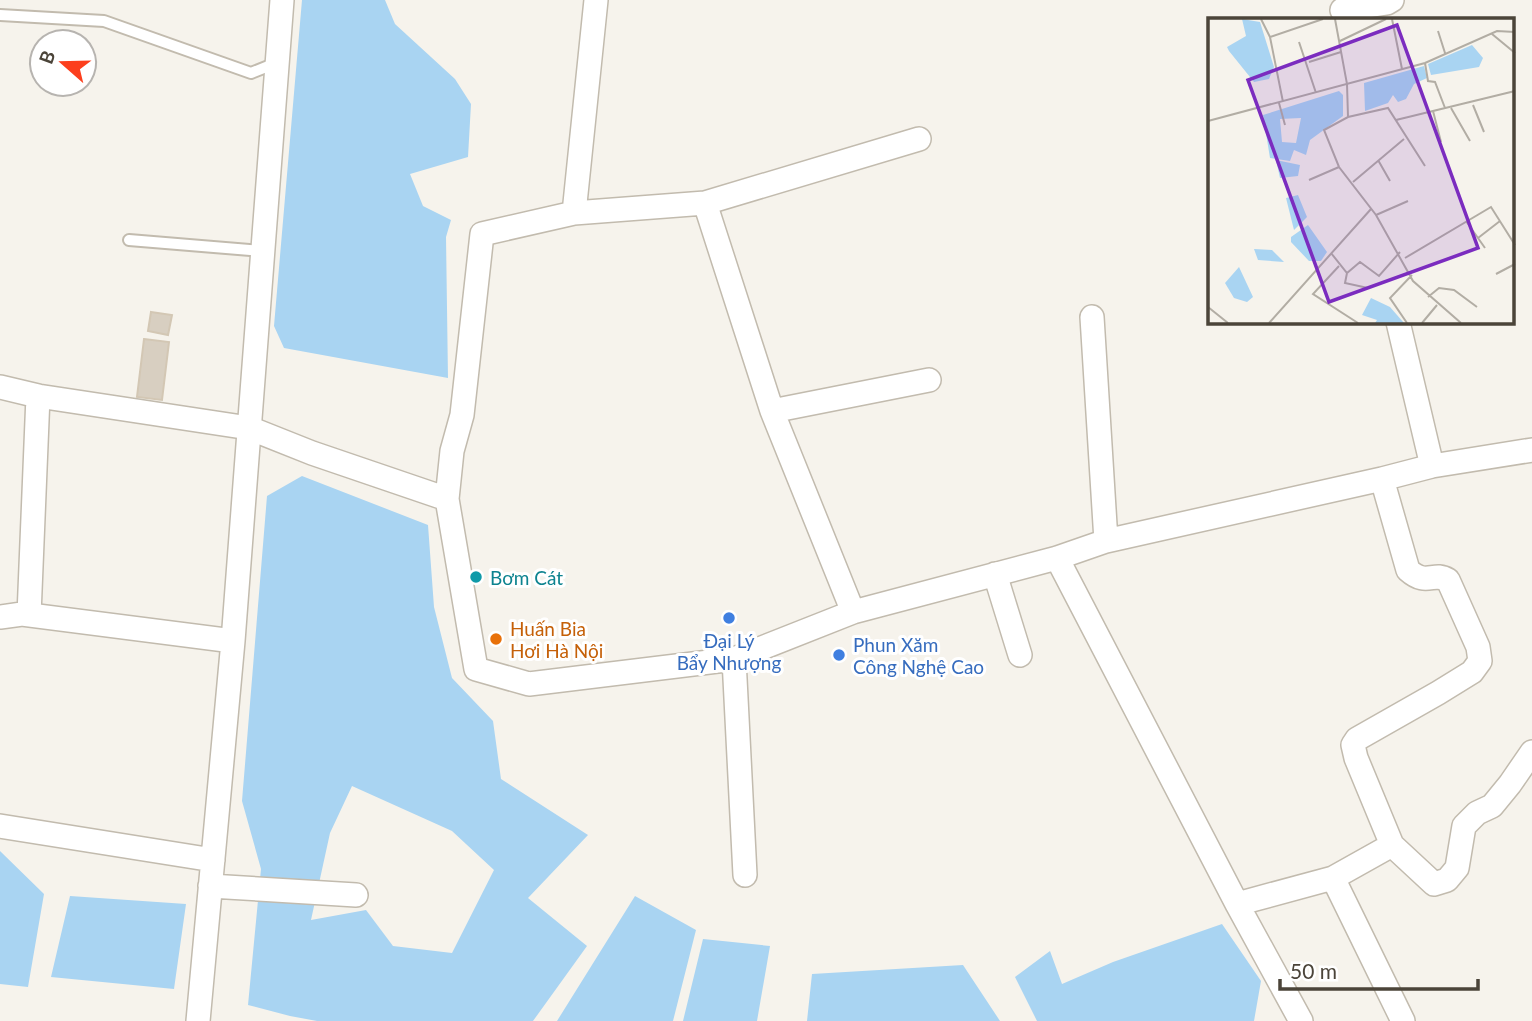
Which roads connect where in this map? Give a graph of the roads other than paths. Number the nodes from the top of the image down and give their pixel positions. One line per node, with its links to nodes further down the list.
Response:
1 (282, 0): 6 (street)
2 (596, 0): 9 (street)
3 (1392, 0): 4 (street)
4 (1342, 10)
5 (0, 15): 6 (lane)
6 (276, 64): 11 (street)
7 (919, 139): 8 (street)
8 (705, 203): 9 (street); 17 (street)
9 (574, 213): 22 (street)
10 (129, 240): 11 (lane)
11 (262, 251): 18 (street)
12 (1092, 317): 23 (street)
13 (1398, 324): 20 (street)
14 (929, 380): 17 (street)
15 (0, 387): 16 (street)
16 (38, 396): 18 (street); 27 (street)
17 (772, 411): 26 (street)
18 (249, 428): 22 (street); 29 (street)
19 (1532, 450): 20 (street)
20 (1432, 466): 21 (street)
21 (1382, 480): 23 (street); 34 (street)
22 (447, 499): 31 (street)
23 (1106, 541): 24 (street)
24 (1057, 558): 25 (street); 40 (street)
25 (995, 574): 26 (street); 30 (street)
26 (853, 612): 31 (street)
27 (29, 615): 28 (street); 29 (street)
28 (0, 617)
29 (233, 641): 35 (street)
30 (1020, 655)
31 (734, 659): 36 (street)
32 (1532, 752): 34 (street)
33 (0, 826): 35 (street)
34 (1392, 845): 37 (street)
35 (213, 860): 38 (street)
36 (745, 875)
37 (1333, 878): 40 (street); 43 (street)
38 (210, 886): 39 (street); 41 (street)
39 (356, 895)
40 (1237, 904): 42 (street)
41 (198, 1021)
42 (1301, 1021)
43 (1404, 1021)

